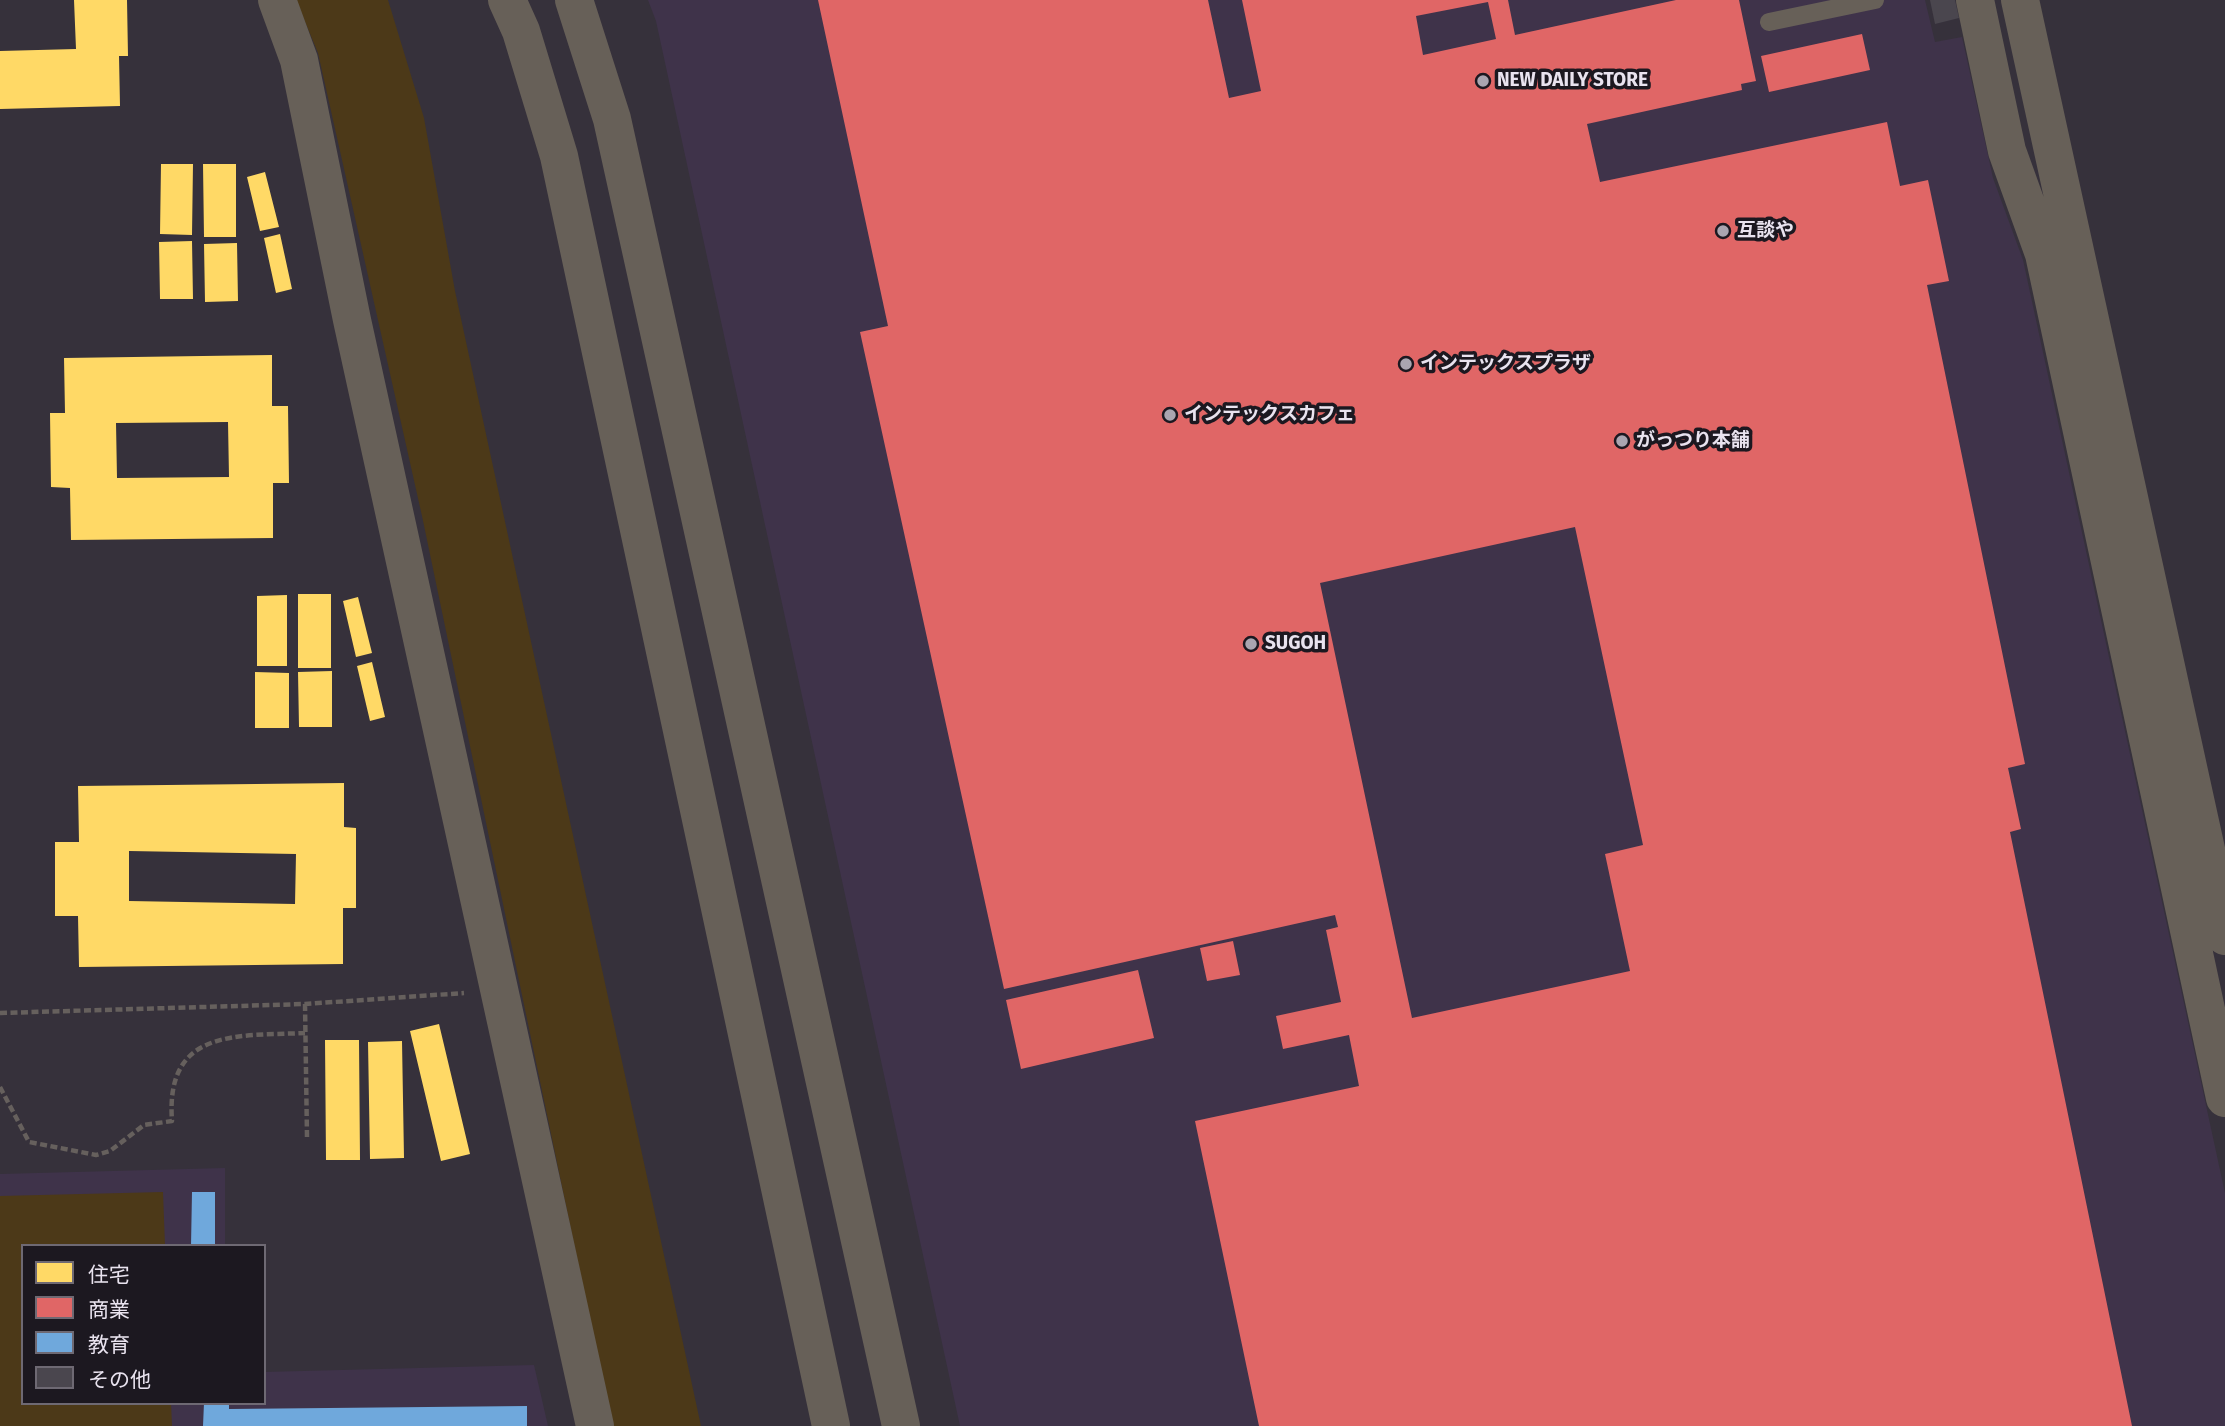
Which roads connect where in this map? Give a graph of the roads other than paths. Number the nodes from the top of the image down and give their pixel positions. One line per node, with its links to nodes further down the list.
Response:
1 (276, 0): 10 (street)
2 (507, 0): 11 (street)
3 (574, 0): 12 (street)
4 (1875, 0): 7 (lane)
5 (1975, 0): 9 (street)
6 (2020, 0): 8 (street)
7 (1769, 22)
8 (2225, 936)
9 (2225, 1098)
10 (595, 1426)
11 (831, 1426)
12 (901, 1426)

